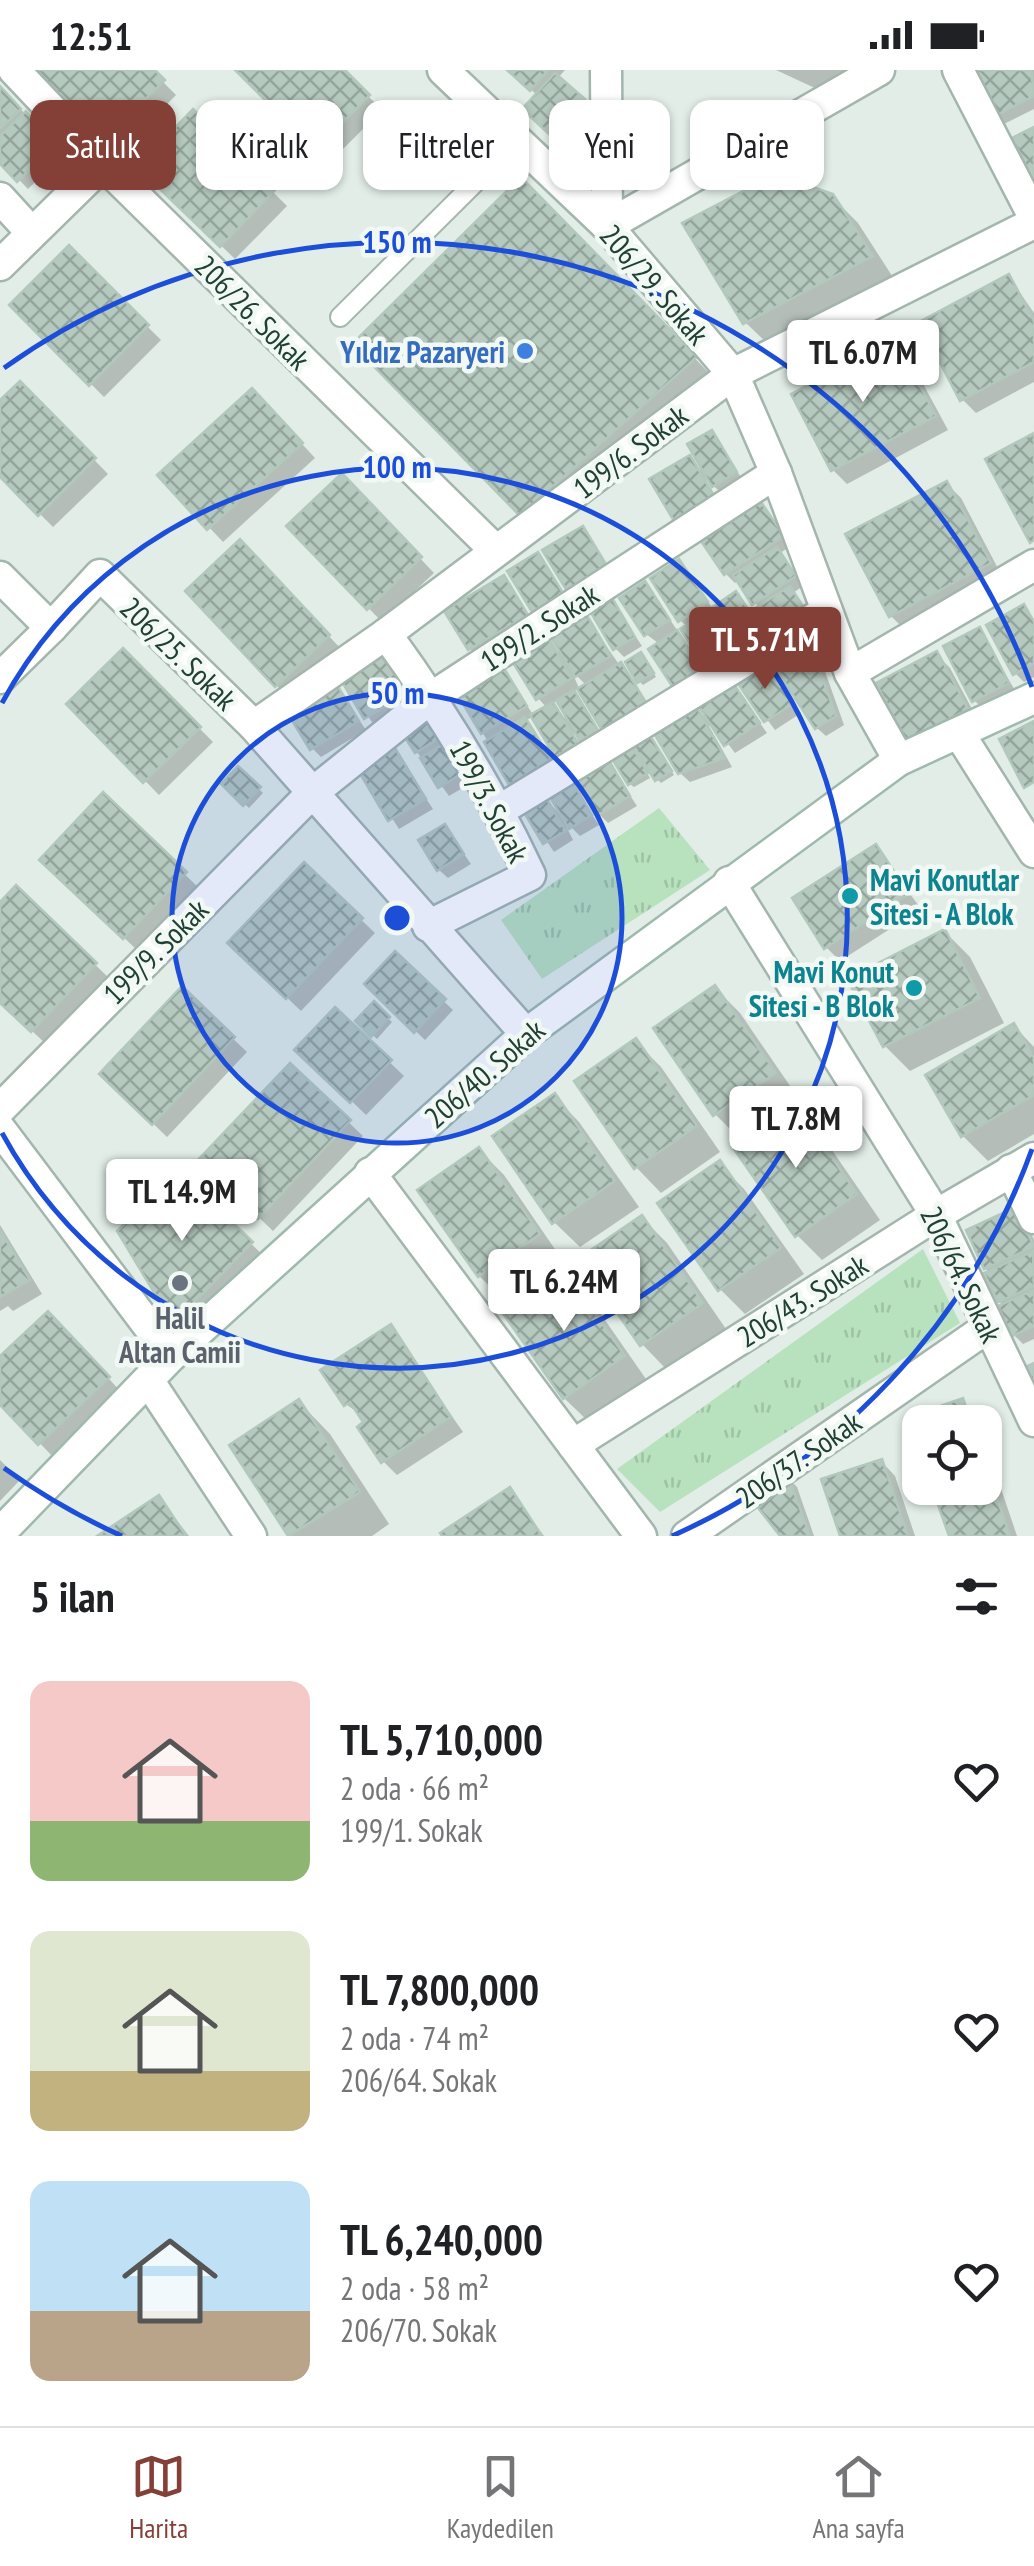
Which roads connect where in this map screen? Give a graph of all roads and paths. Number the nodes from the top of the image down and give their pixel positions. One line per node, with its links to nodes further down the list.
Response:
1 (14, 70): 6 (street, 206/26. Sokak)
2 (443, 70): 7 (street, 206/29. Sokak)
3 (606, 70): 14 (street)
4 (879, 70): 14 (street)
5 (958, 70): 13 (street)
6 (42, 100)
7 (475, 100)
8 (529, 152): 14 (street, 206/29. Sokak)
9 (76, 190): 15 (street)
10 (129, 190): 20 (street, 206/26. Sokak)
11 (468, 190): 17 (lane)
12 (0, 198): 15 (street)
13 (1034, 220): 18 (street, 199/6. Sokak)
14 (607, 226): 18 (street, 206/29. Sokak)
15 (32, 233): 16 (street)
16 (0, 265)
17 (340, 317)
18 (732, 374): 19 (street, 206/29. Sokak); 20 (street, 199/6. Sokak)
19 (776, 472): 23 (street, 206/29. Sokak); 28 (street, 199/2. Sokak)
20 (496, 551): 25 (street, 199/6. Sokak)
21 (1034, 564): 26 (street)
22 (0, 576): 24 (street)
23 (826, 612): 26 (street, 206/29. Sokak); 34 (street)
24 (51, 628): 27 (street); 30 (street, 206/25. Sokak)
25 (386, 634): 28 (street, 199/3. Sokak); 30 (street, 199/6. Sokak)
26 (850, 673): 32 (street, 206/29. Sokak)
27 (0, 678)
28 (432, 697): 33 (street, 199/2. Sokak); 34 (street, 199/3. Sokak)
29 (1034, 698): 31 (street, 206/40. Sokak)
30 (254, 726): 33 (street, 206/25. Sokak)
31 (960, 735): 32 (street, 206/40. Sokak); 35 (street)
32 (899, 760): 36 (street, 206/40. Sokak)
33 (311, 794): 37 (street, 206/25. Sokak); 39 (street, 199/9. Sokak)
34 (500, 810): 37 (street, 199/3. Sokak)
35 (1034, 852)
36 (728, 882): 38 (street, 206/40. Sokak); 43 (street, 206/64. Sokak)
37 (428, 926): 38 (street, 206/25. Sokak)
38 (526, 1034): 42 (street, 206/40. Sokak)
39 (0, 1108)
40 (0, 1129): 46 (street)
41 (1022, 1164): 43 (street, 206/43. Sokak); 44 (street)
42 (370, 1173): 46 (street, 206/40. Sokak); 49 (street)
43 (936, 1214): 45 (street, 206/64. Sokak); 49 (street, 206/43. Sokak)
44 (1034, 1218)
45 (988, 1326): 48 (street, 206/64. Sokak); 51 (street, 206/37. Sokak)
46 (171, 1356): 47 (street, 206/40. Sokak)
47 (148, 1380): 50 (street, 206/40. Sokak); 52 (street)
48 (1033, 1416)
49 (573, 1446): 53 (street)
50 (11, 1530)
51 (703, 1531)
52 (251, 1536)
53 (641, 1536)

